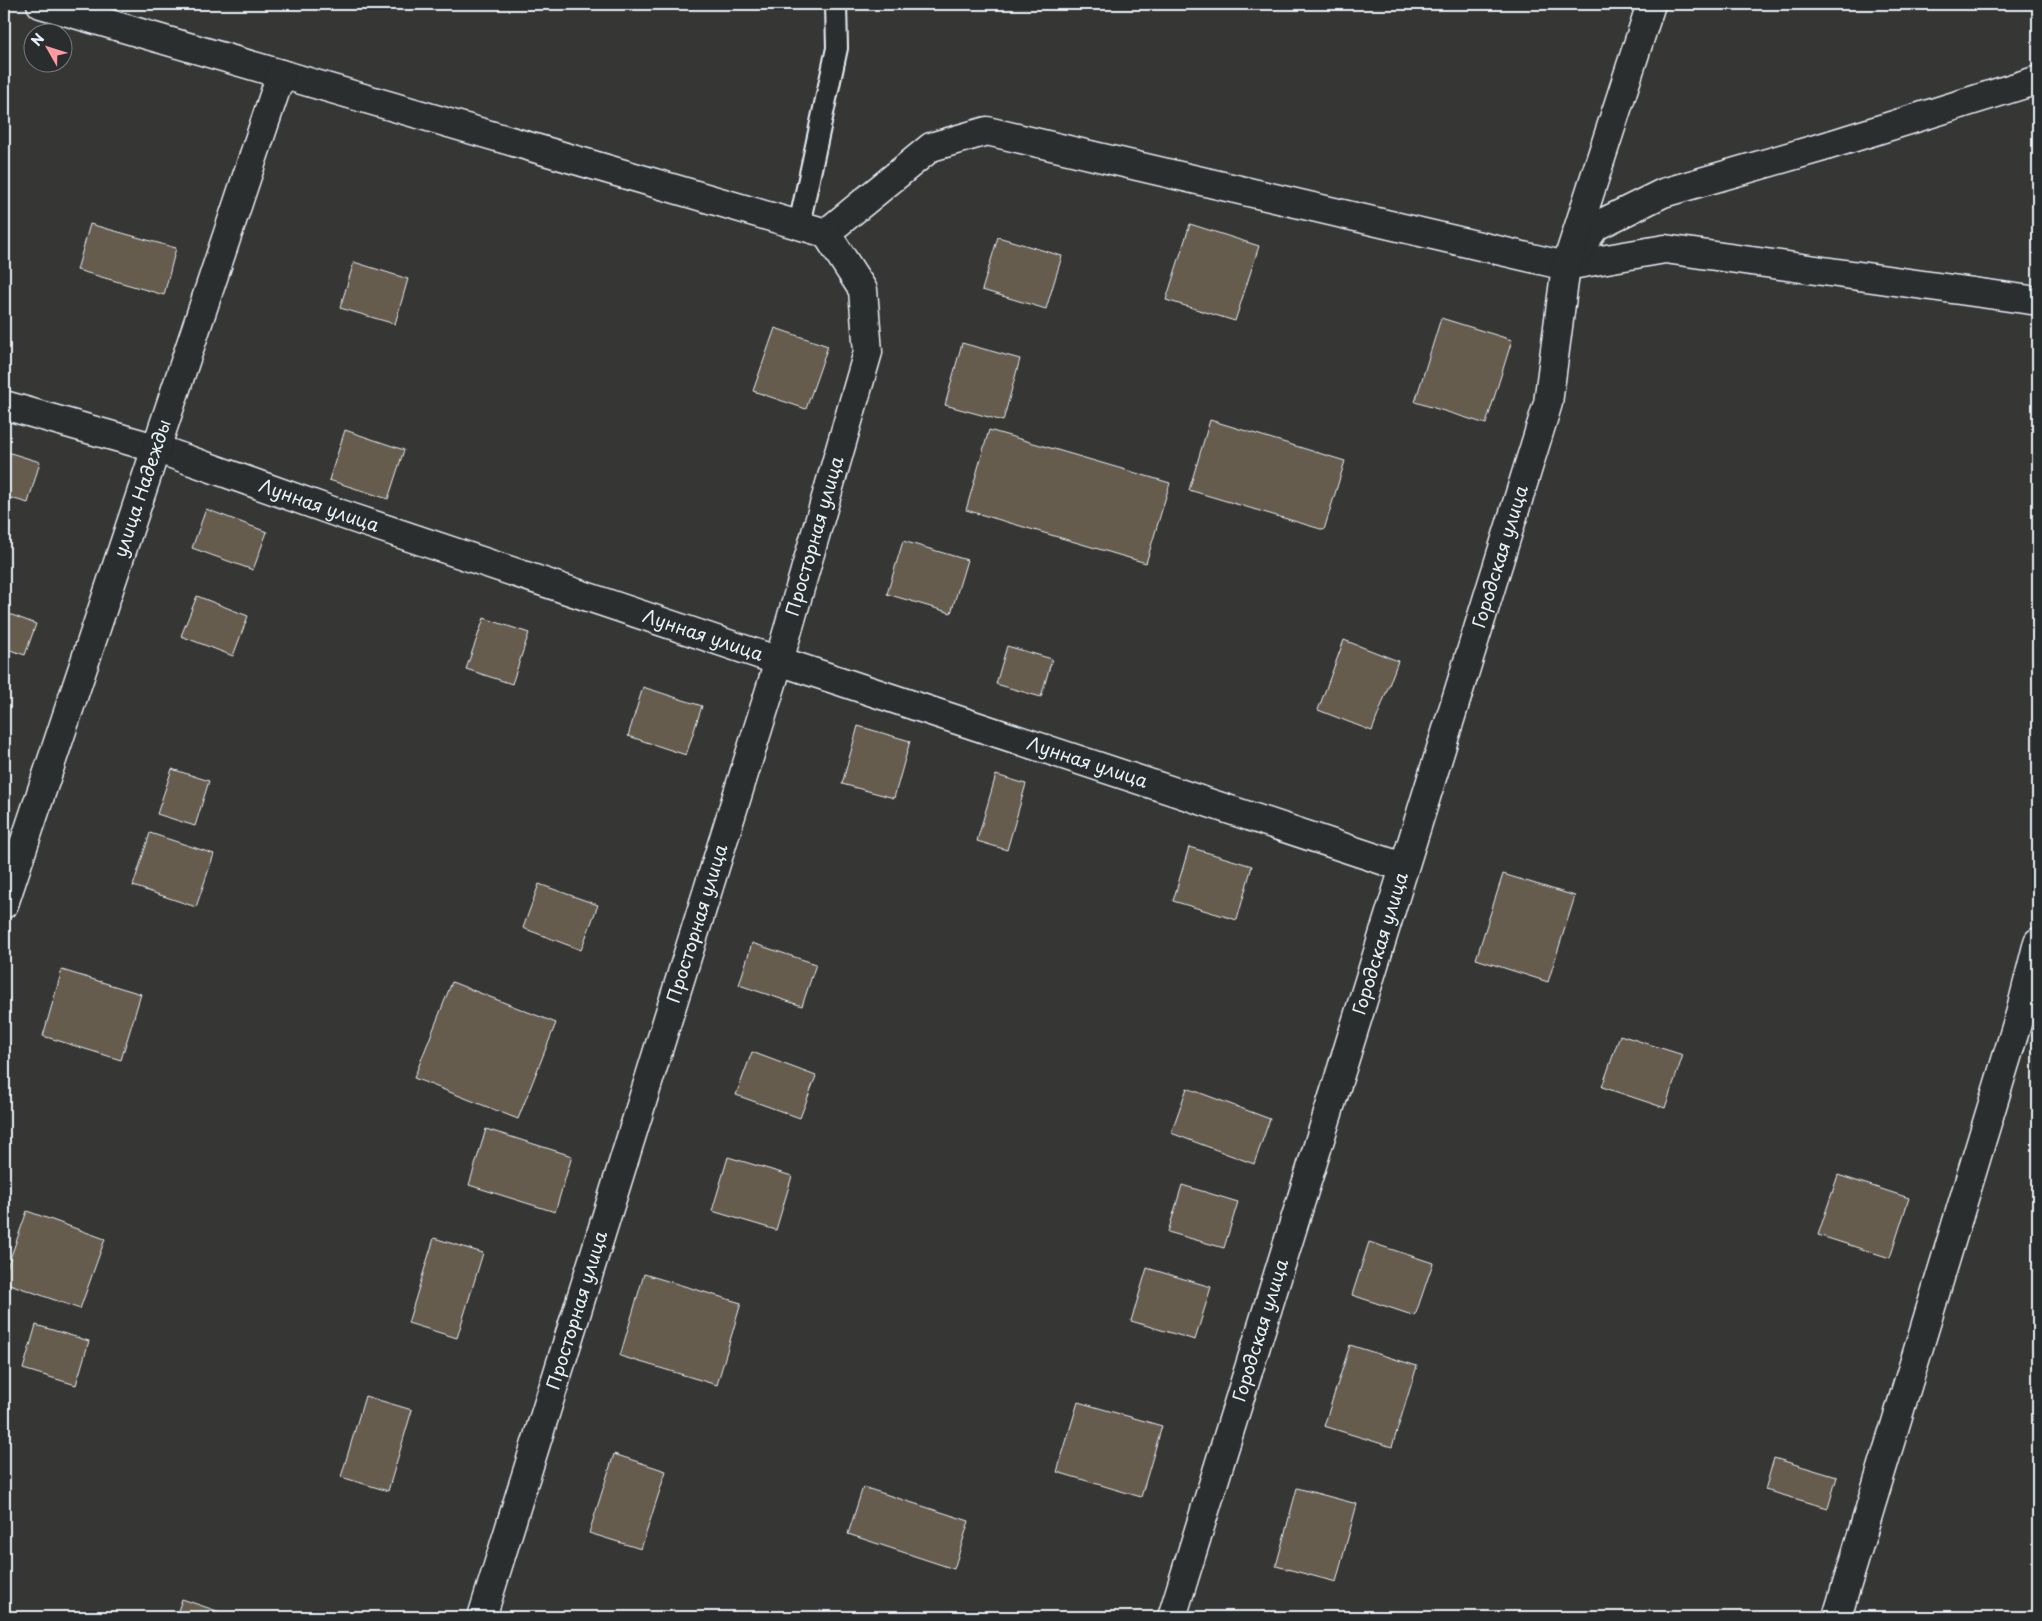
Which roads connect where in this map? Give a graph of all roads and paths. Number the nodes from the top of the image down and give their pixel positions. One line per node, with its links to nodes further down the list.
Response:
1 (41, 4): 4 (street)
2 (836, 4): 6 (lane)
3 (1652, 4): 8 (street, Городская улица)
4 (280, 74): 6 (street); 11 (street, улица Надежды)
5 (2038, 80): 8 (street)
6 (799, 225): 7 (street)
7 (826, 233): 8 (street); 12 (street, Просторная улица)
8 (1566, 266): 9 (street); 13 (street, Городская улица)
9 (2038, 301)
10 (4, 405): 11 (street, Лунная улица)
11 (155, 448): 12 (street, Лунная улица); 14 (street, улица Надежды)
12 (779, 661): 13 (street, Лунная улица); 16 (street, Просторная улица)
13 (1403, 867): 17 (street, Городская улица)
14 (4, 904)
15 (2038, 942): 18 (street)
16 (482, 1617)
17 (1172, 1617)
18 (1837, 1617)

